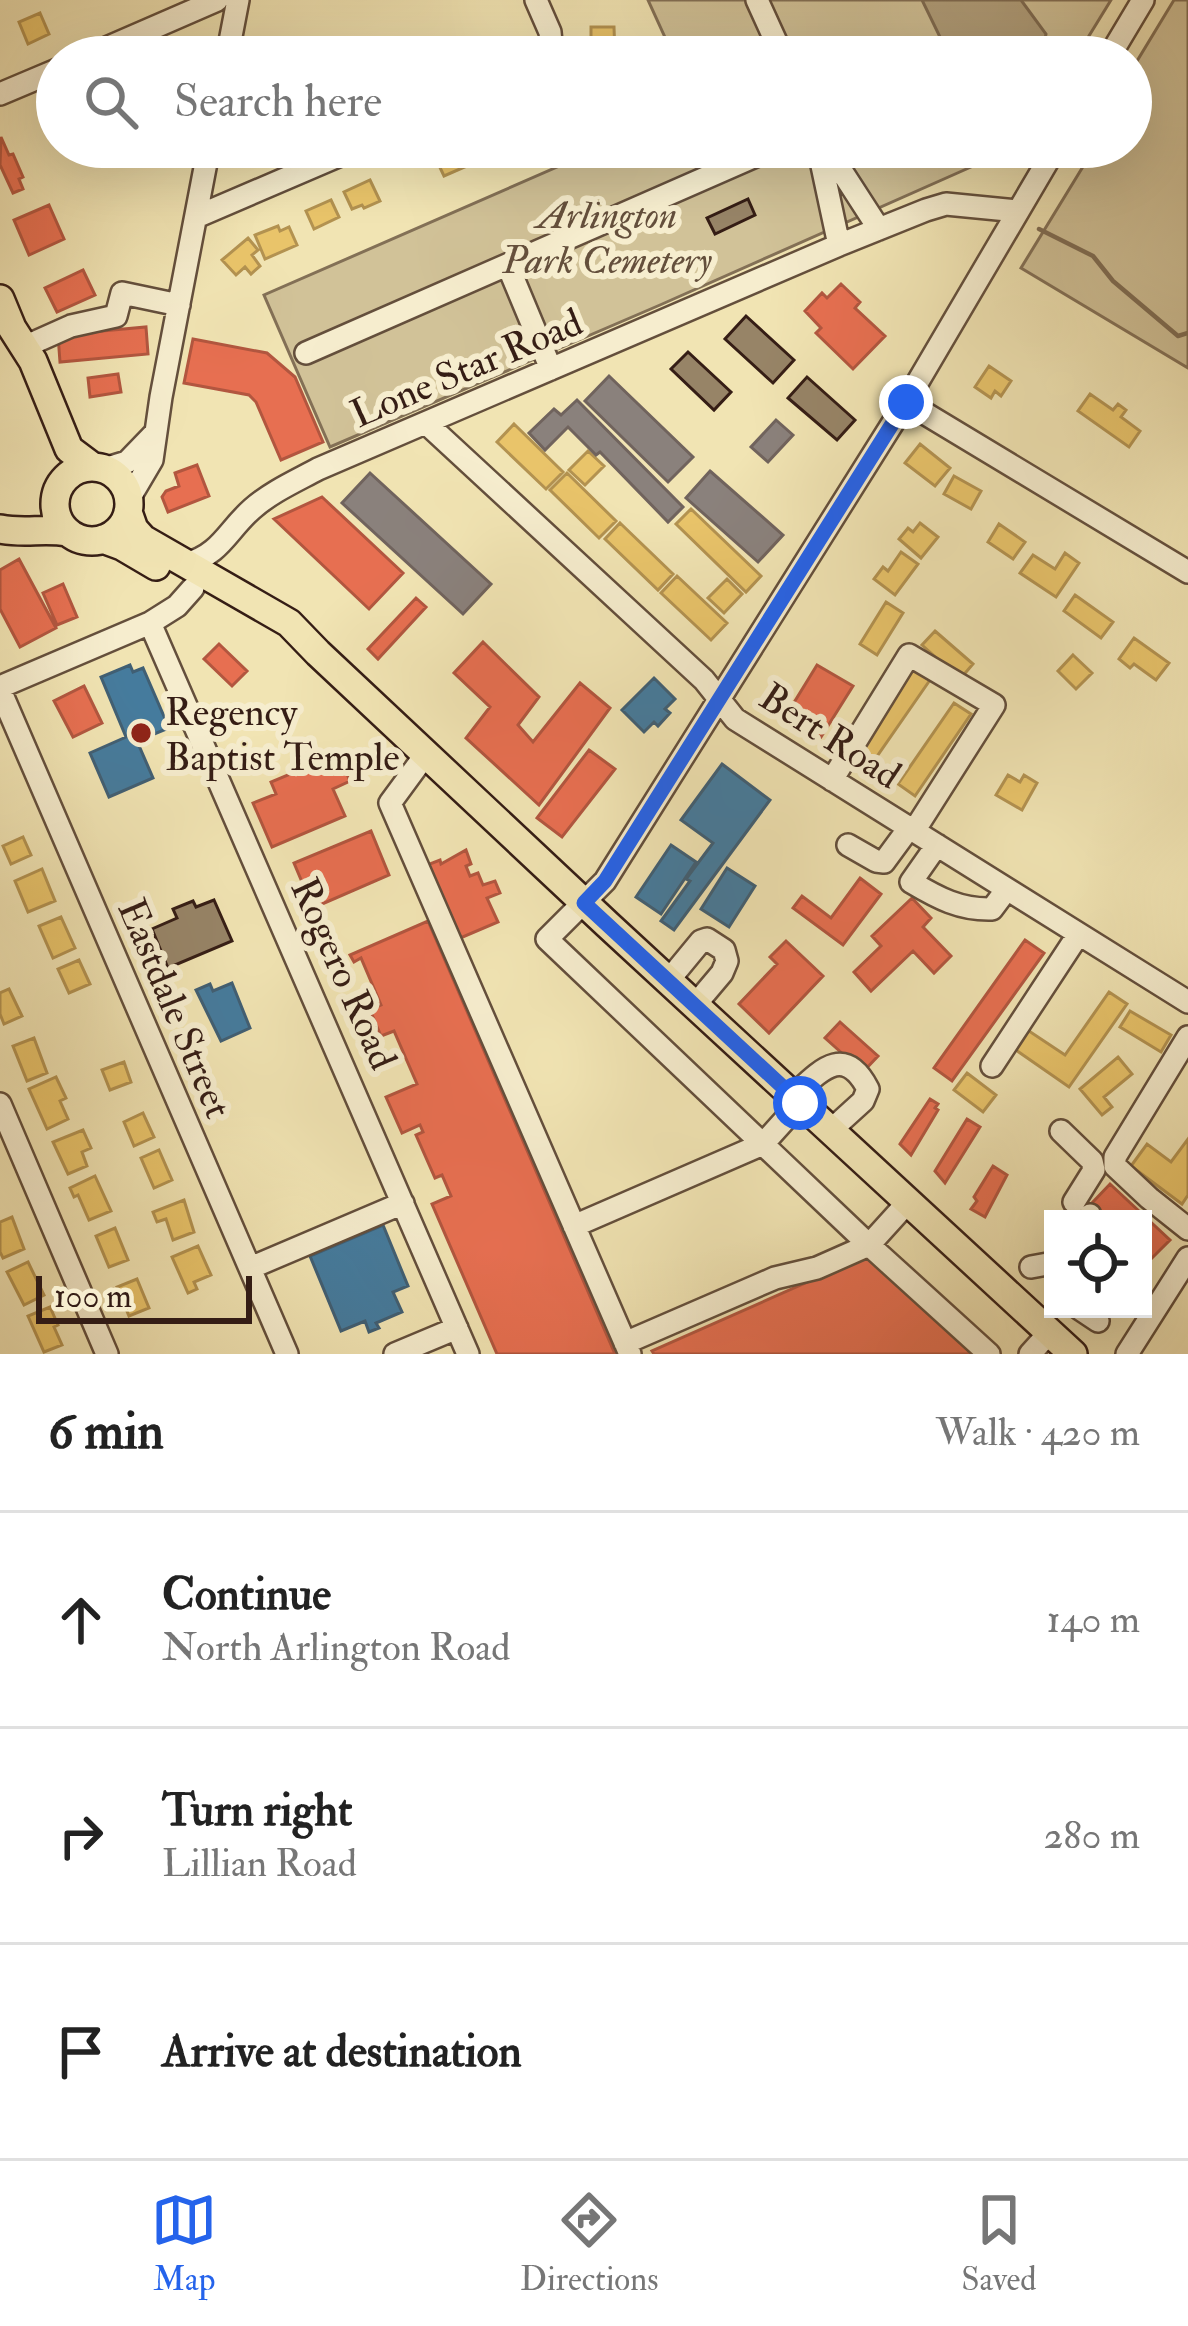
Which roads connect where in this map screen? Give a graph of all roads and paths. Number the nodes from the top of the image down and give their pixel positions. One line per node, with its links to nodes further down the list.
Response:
1 (217, 0): 6 (street)
2 (238, 0): 7 (street)
3 (536, 0): 8 (street)
4 (758, 0): 9 (street)
5 (1143, 0): 10 (street)
6 (134, 36)
7 (230, 36)
8 (550, 36)
9 (773, 36)
10 (1122, 36)
11 (36, 79): 12 (street)
12 (0, 94)
13 (205, 168): 20 (street)
14 (310, 168): 20 (street)
15 (729, 168): 23 (street)
16 (826, 168): 22 (street)
17 (837, 168): 21 (street)
18 (1044, 168): 19 (street)
19 (1018, 211): 21 (street, Lone Star Road); 29 (street)
20 (196, 217): 25 (street)
21 (879, 229): 22 (street, Lone Star Road)
22 (839, 245): 28 (street, Lone Star Road)
23 (508, 266): 27 (street); 28 (street)
24 (0, 299): 26 (main road)
25 (178, 305): 26 (street); 31 (street)
26 (18, 338): 32 (main road); 33 (main road)
27 (306, 353)
28 (551, 369): 30 (street, Lone Star Road)
29 (906, 402): 40 (street); 45 (street)
30 (426, 423): 39 (street, Lone Star Road); 45 (street, Bert Road)
31 (155, 433): 32 (street); 34 (street)
32 (99, 468): 33 (main road); 34 (main road)
33 (58, 492): 35 (main road); 37 (main road)
34 (128, 505): 38 (main road); 41 (main road)
35 (0, 518)
36 (0, 529): 37 (main road)
37 (67, 532): 38 (main road)
38 (104, 539): 41 (main road)
39 (227, 539): 41 (street, Lone Star Road); 43 (street)
40 (1188, 572)
41 (190, 576): 42 (street, Lone Star Road); 43 (main road)
42 (150, 623): 44 (street, Lone Star Road); 67 (street, Rogero Road)
43 (311, 645): 46 (main road)
44 (0, 689): 73 (street, Eastdale Street)
45 (719, 700): 47 (street, Bert Road); 54 (street)
46 (426, 754): 54 (main road); 69 (street)
47 (832, 780): 48 (street, Bert Road); 48 (street)
48 (911, 830): 49 (street); 50 (street, Bert Road)
49 (848, 845)
50 (937, 845): 51 (street); 52 (street, Bert Road)
51 (910, 882): 52 (street); 53 (street)
52 (1007, 890): 55 (street, Bert Road)
53 (895, 902)
54 (584, 903): 56 (main road); 65 (street)
55 (1078, 934): 57 (street, Bert Road); 60 (street)
56 (668, 981): 58 (main road); 58 (street)
57 (1188, 1002)
58 (695, 1006): 61 (main road)
59 (1188, 1037): 70 (street)
60 (992, 1066)
61 (797, 1100): 64 (main road); 64 (street); 65 (street)
62 (0, 1104): 77 (street)
63 (1061, 1130): 68 (street)
64 (830, 1131): 66 (main road)
65 (763, 1144): 69 (street); 71 (street)
66 (908, 1202): 71 (street); 75 (main road)
67 (403, 1204): 73 (street); 74 (street, Rogero Road)
68 (1084, 1210)
69 (574, 1226): 76 (street)
70 (1188, 1229)
71 (869, 1245): 76 (street); 81 (street)
72 (1188, 1258): 83 (street)
73 (250, 1268): 78 (street, Eastdale Street)
74 (457, 1328): 79 (street); 80 (street, Rogero Road)
75 (1040, 1343): 82 (main road)
76 (628, 1349)
77 (107, 1354)
78 (286, 1354)
79 (395, 1354)
80 (468, 1354)
81 (989, 1354)
82 (1073, 1354)
83 (1127, 1354)

